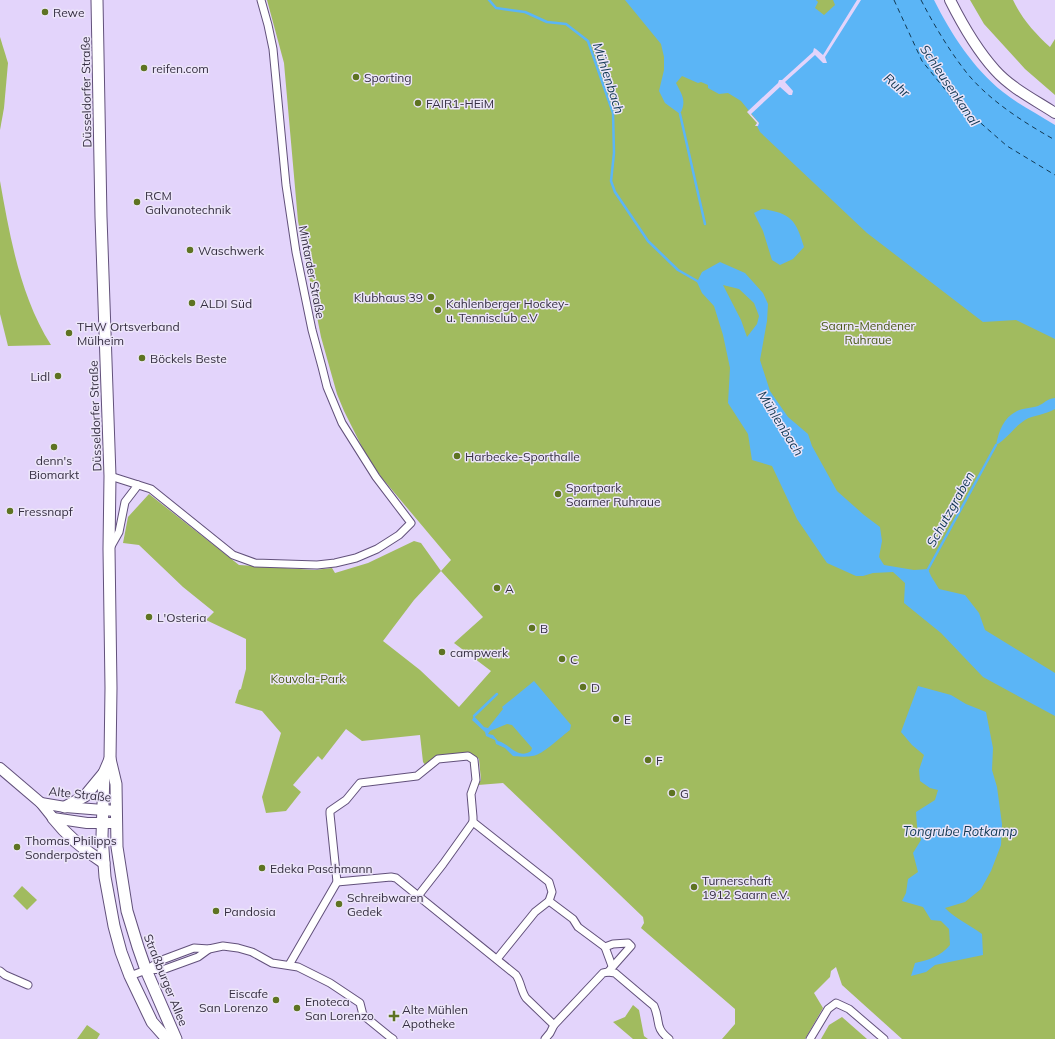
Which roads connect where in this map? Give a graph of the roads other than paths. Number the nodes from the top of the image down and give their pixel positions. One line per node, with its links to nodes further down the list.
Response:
1 (97, 0): 5 (main road, Düsseldorfer Straße)
2 (261, 0): 6 (street, Mintarder Straße)
3 (950, 0): 4 (main road)
4 (1055, 113)
5 (110, 476): 6 (street); 7 (main road, Düsseldorfer Straße)
6 (138, 485): 7 (street)
7 (110, 549): 8 (main road, Düsseldorfer Straße)
8 (110, 759): 10 (main road, Düsseldorfer Straße); 14 (main road, Düsseldorfer Straße)
9 (0, 768): 11 (main road, Alte Straße)
10 (104, 773): 12 (main road); 13 (main road, Düsseldorfer Straße)
11 (41, 803): 12 (main road, Alte Straße); 15 (main road, Alte Straße)
12 (64, 807): 13 (main road, Alte Straße)
13 (103, 811): 14 (main road, Alte Straße); 17 (main road, Straßburger Allee)
14 (116, 812): 18 (main road, Straßburger Allee)
15 (53, 818): 17 (main road); 19 (main road)
16 (472, 822): 20 (street); 21 (street); 22 (street)
17 (103, 823): 18 (main road); 19 (main road, Straßburger Allee)
18 (117, 823): 28 (main road, Straßburger Allee)
19 (104, 863): 30 (main road, Straßburger Allee)
20 (337, 882): 21 (street); 26 (street)
21 (418, 896): 25 (street)
22 (549, 901): 23 (street); 25 (street)
23 (605, 947): 27 (street); 27 (street)
24 (209, 949): 26 (street); 28 (street); 28 (street)
25 (497, 959): 32 (street)
26 (289, 965): 35 (street)
27 (610, 969): 32 (street); 37 (street)
28 (146, 970): 30 (street); 34 (main road, Straßburger Allee)
29 (0, 971): 31 (street)
30 (130, 976): 33 (main road, Straßburger Allee)
31 (28, 985)
32 (554, 1025): 36 (street)
33 (167, 1039)
34 (176, 1039)
35 (393, 1039)
36 (545, 1039)
37 (669, 1039)
38 (810, 1039): 39 (street)
39 (884, 1039)

